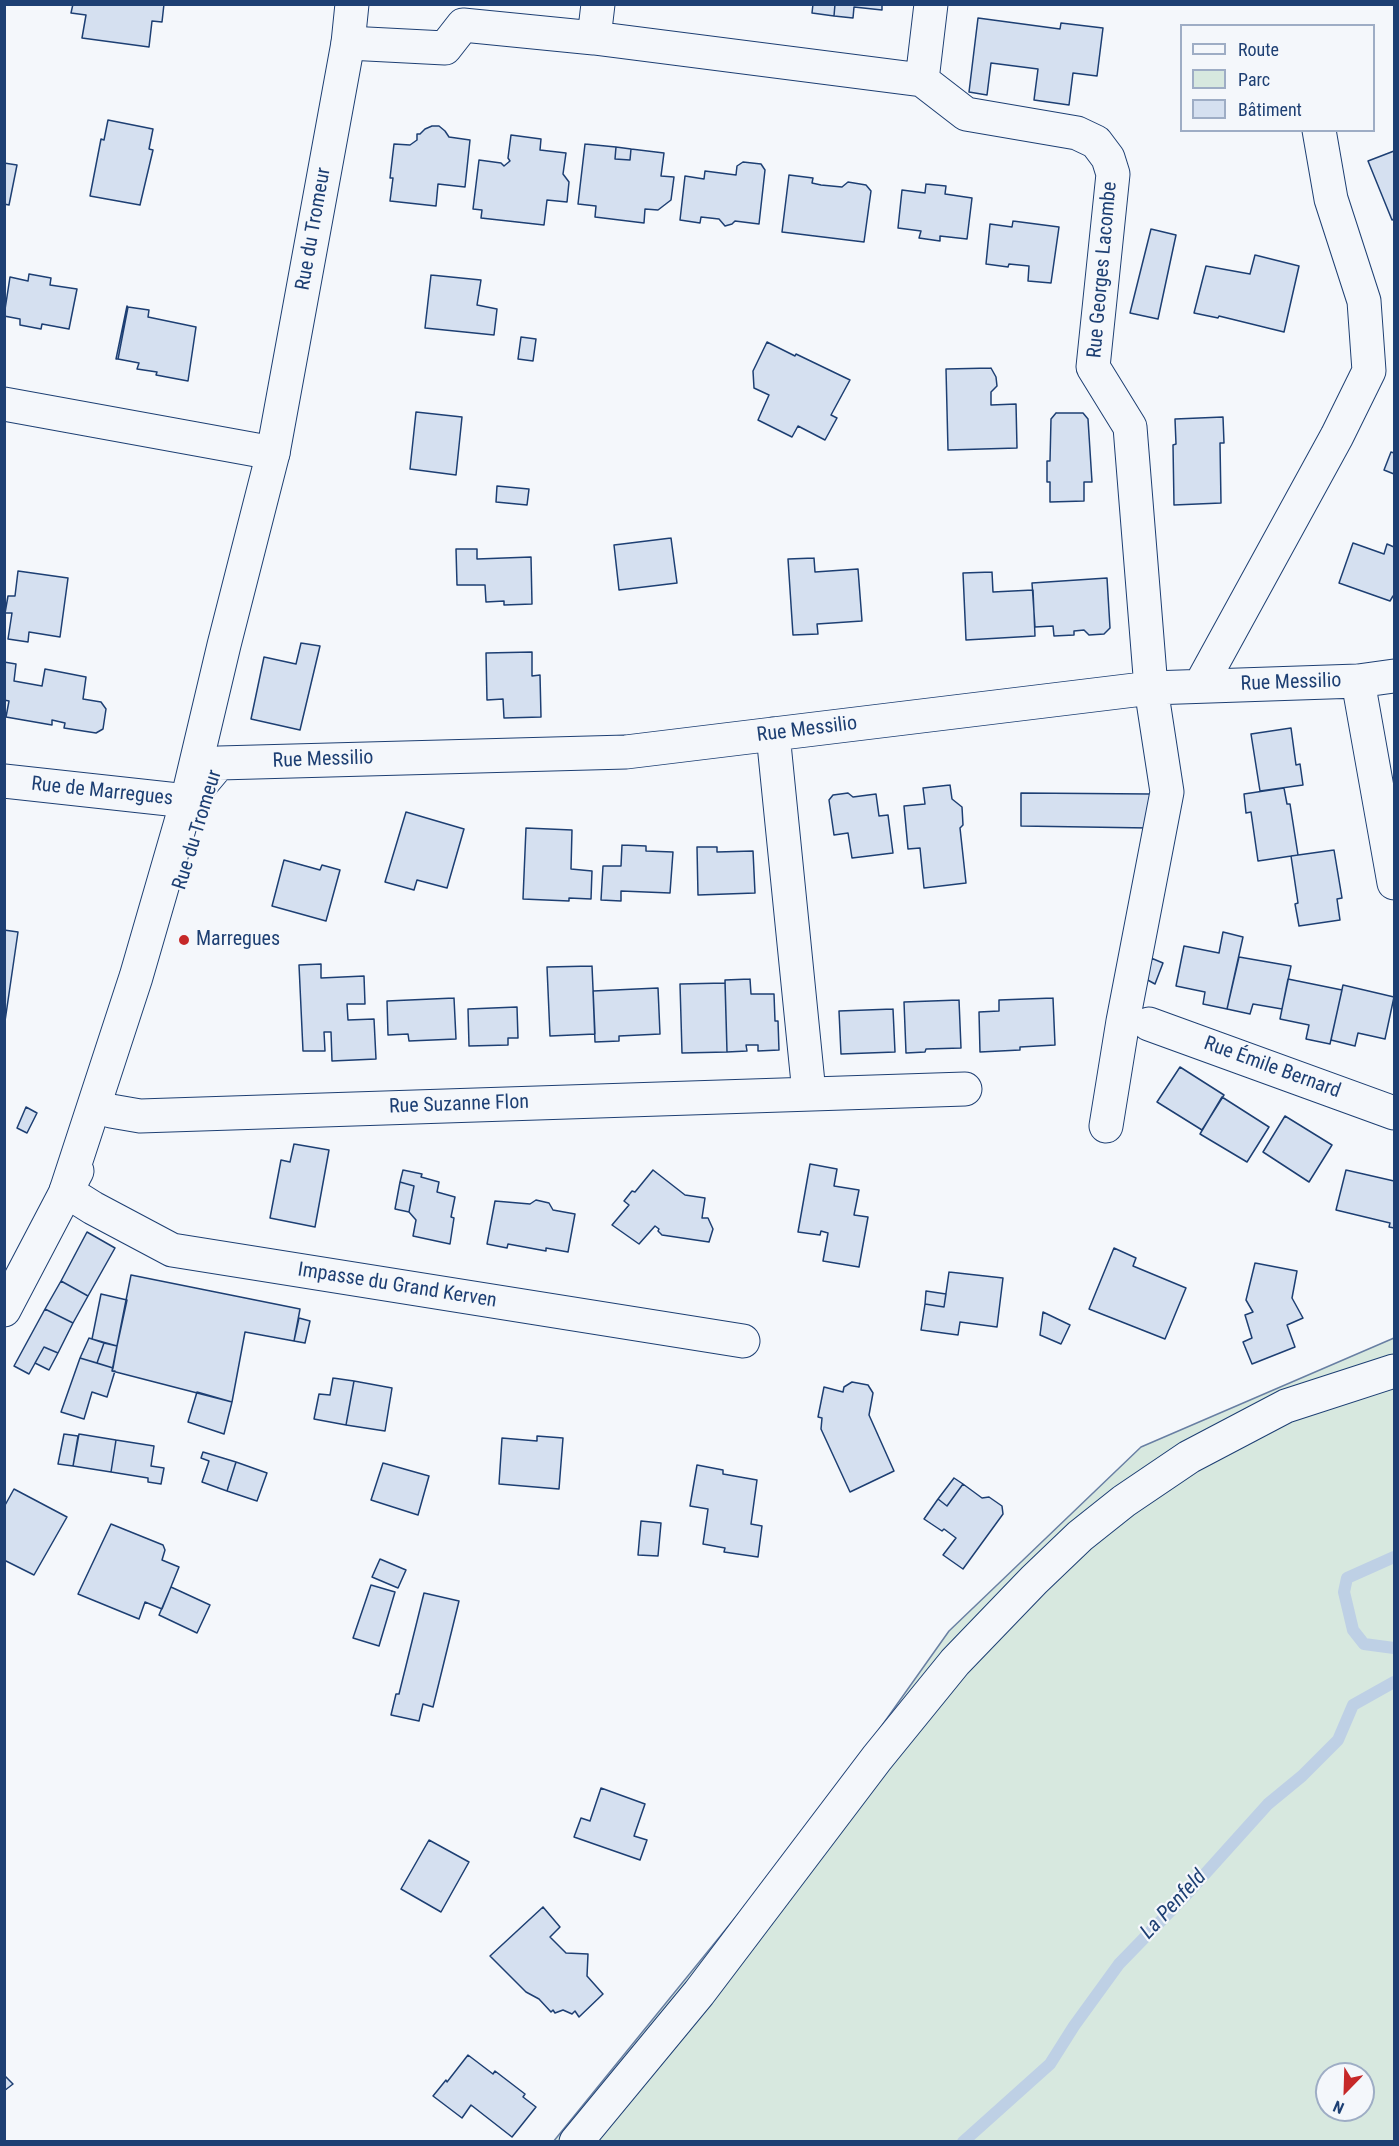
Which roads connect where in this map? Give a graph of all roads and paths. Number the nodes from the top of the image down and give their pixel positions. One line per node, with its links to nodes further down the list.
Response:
1 (352, 4): 5 (street, Rue du Tromeur)
2 (598, 4): 4 (street)
3 (931, 4): 6 (street)
4 (594, 39): 5 (street); 6 (street)
5 (348, 43): 9 (street, Rue du Tromeur)
6 (922, 80): 13 (street, Rue Georges Lacombe)
7 (1319, 132): 12 (street)
8 (4, 404): 9 (street)
9 (273, 453): 15 (street, Rue du Tromeur); 17 (street, Rue du Tromeur)
10 (1395, 676): 11 (street, Rue Messilio)
11 (1358, 681): 12 (street, Rue Messilio); 18 (street)
12 (1200, 686): 13 (street, Rue Messilio)
13 (1151, 688): 14 (street, Rue Messilio); 24 (street, Rue Georges Lacombe)
14 (773, 734): 15 (street, Rue Messilio); 21 (street)
15 (219, 763): 17 (street, Rue de Marregues); 22 (street, Rue du Tromeur)
16 (4, 781): 17 (street, Rue de Marregues)
17 (187, 801): 25 (street, Rue du Tromeur)
18 (1395, 883)
19 (1149, 1024): 23 (street, Rue Émile Bernard)
20 (965, 1089): 21 (street, Rue Suzanne Flon)
21 (809, 1093): 22 (street, Rue Suzanne Flon)
22 (111, 1111): 25 (street, Rue du Tromeur)
23 (1395, 1113)
24 (1106, 1126)
25 (66, 1191): 26 (street, Rue du Tromeur); 27 (street, Impasse du Grand Kerven)
26 (4, 1310)
27 (743, 1341)
28 (1395, 1371): 29 (street)
29 (576, 2142)

